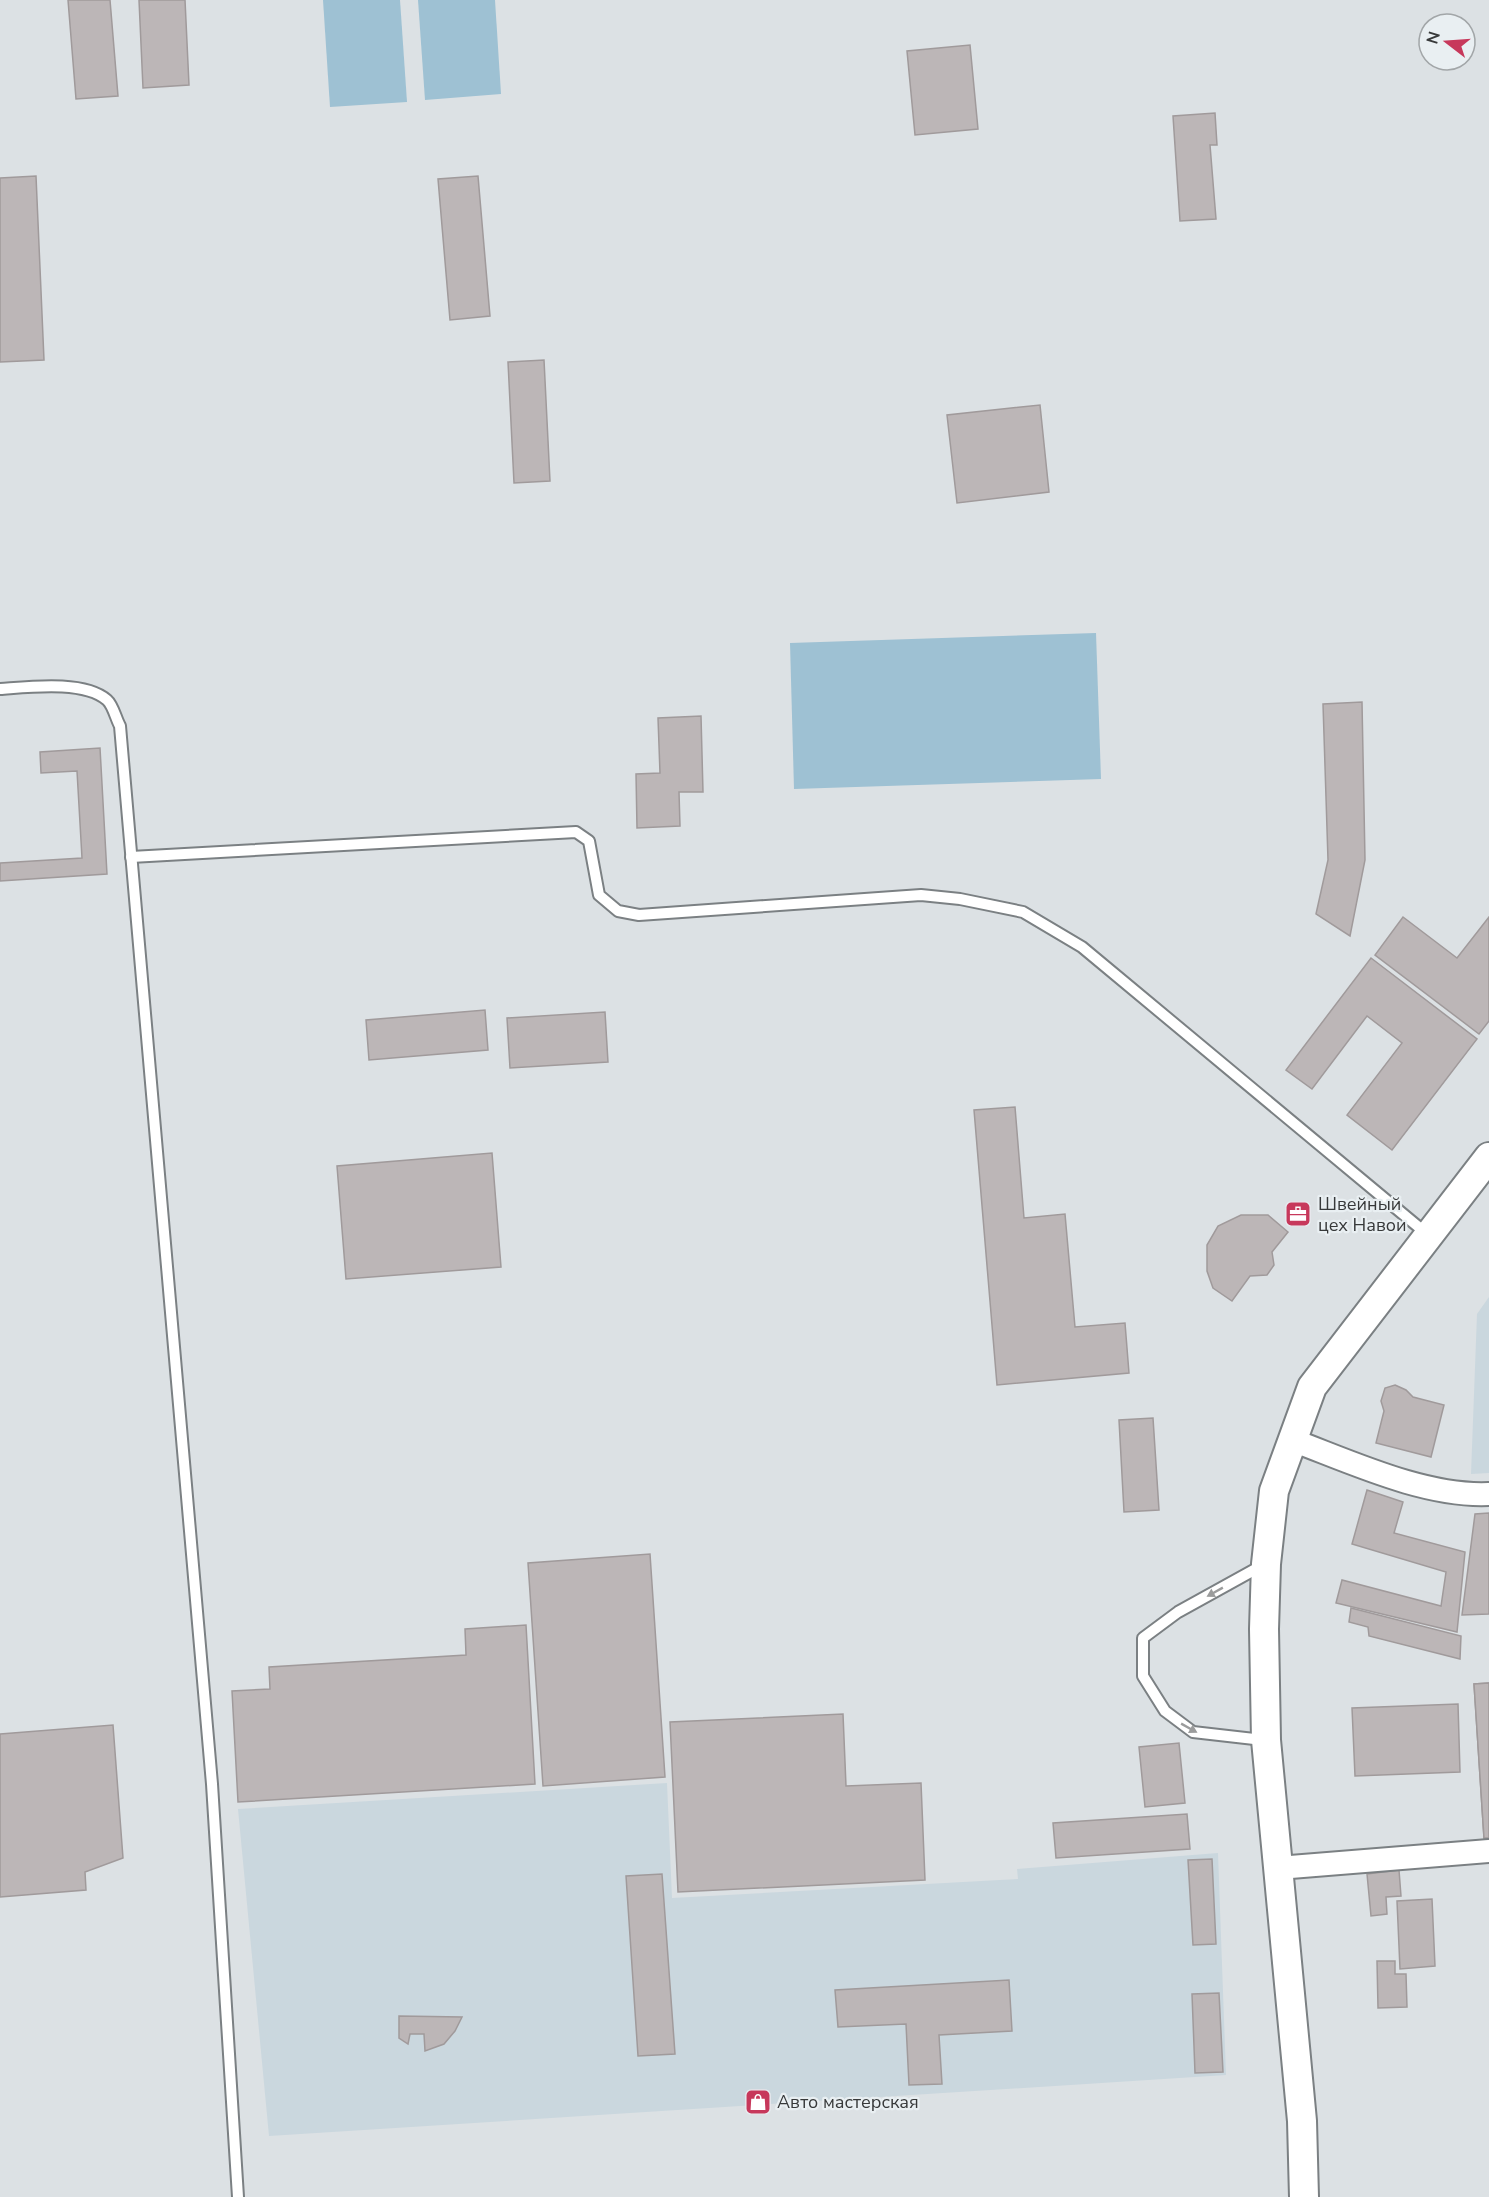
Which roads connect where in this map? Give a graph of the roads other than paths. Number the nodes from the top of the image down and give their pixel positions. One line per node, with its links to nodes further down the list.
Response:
1 (0, 689): 2 (lane)
2 (131, 858): 4 (lane); 11 (lane)
3 (1489, 1157): 4 (street)
4 (1429, 1235): 5 (street)
5 (1292, 1440): 6 (street); 7 (street)
6 (1489, 1494)
7 (1266, 1564): 8 (street); 8 (lane, one-way to 8)
8 (1266, 1740): 10 (street)
9 (1489, 1851): 10 (street)
10 (1278, 1868): 12 (street)
11 (238, 2197)
12 (1304, 2197)

